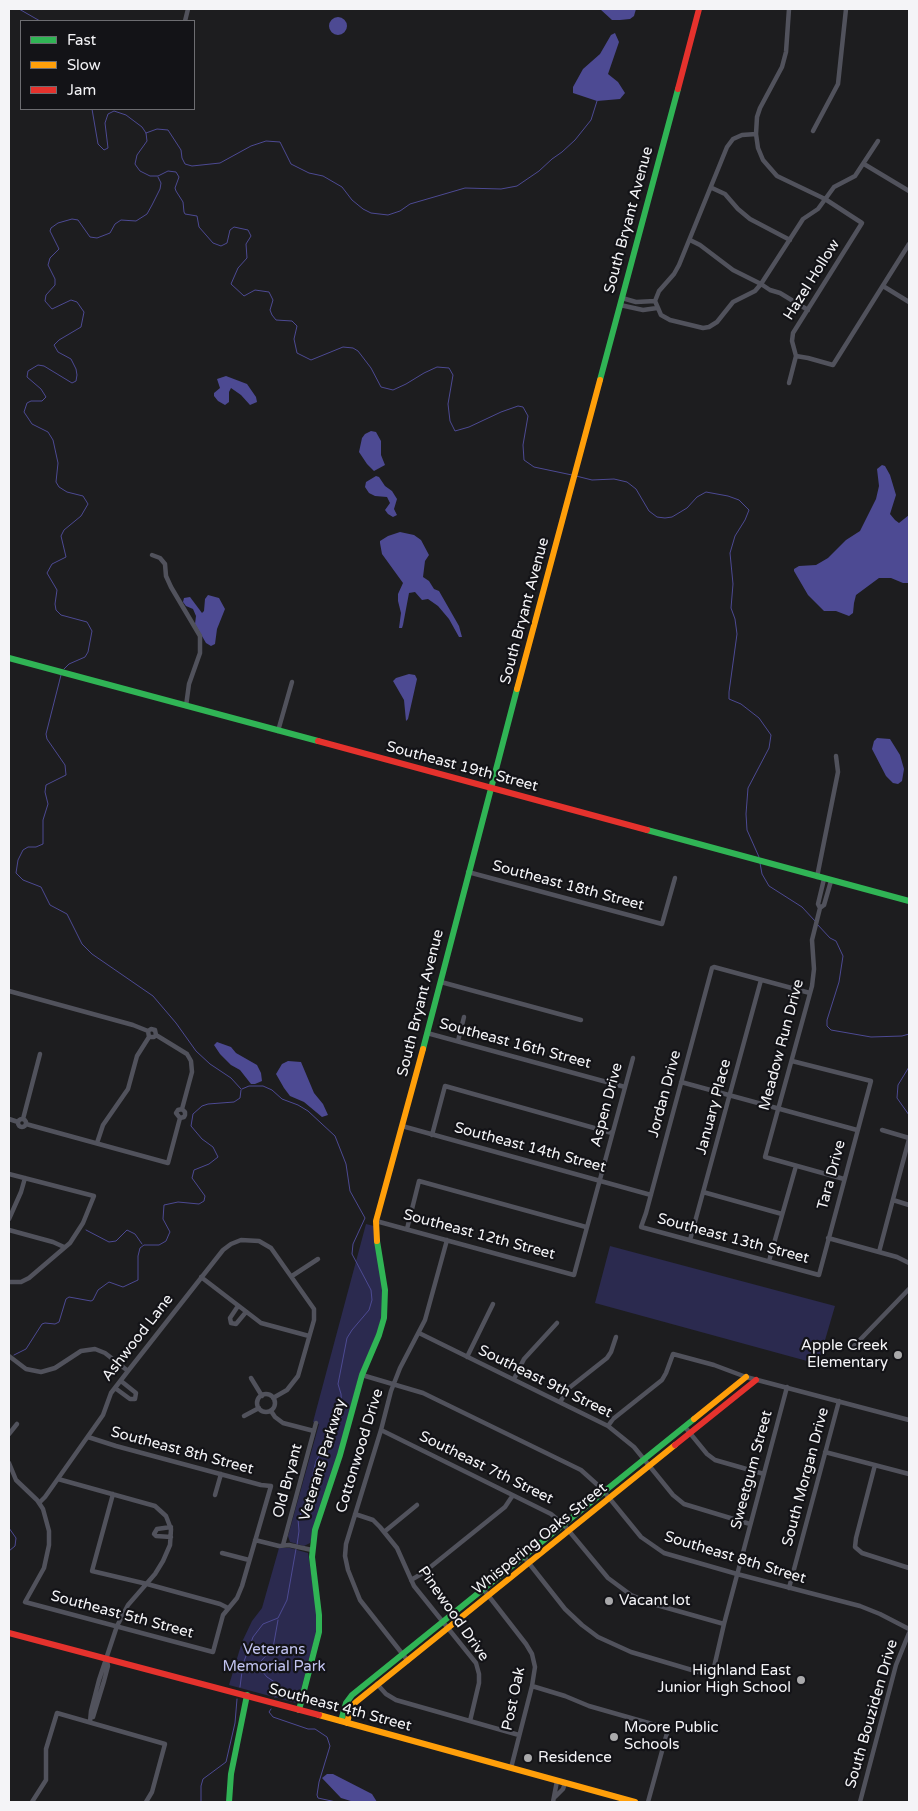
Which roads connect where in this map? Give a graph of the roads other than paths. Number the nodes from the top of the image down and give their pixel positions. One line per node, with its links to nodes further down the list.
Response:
1 (699, 9): 16 (street, South Bryant Avenue)
2 (789, 9): 5 (street)
3 (846, 9): 4 (street)
4 (813, 131)
5 (756, 134): 8 (street); 10 (street)
6 (878, 140): 7 (street)
7 (864, 164): 9 (street); 10 (street)
8 (712, 188): 11 (street); 12 (street)
9 (909, 191)
10 (825, 199): 12 (street); 20 (street, Hazel Hollow)
11 (690, 240): 14 (street); 17 (street)
12 (790, 240): 14 (street)
13 (909, 244): 15 (street)
14 (761, 284): 19 (street); 20 (street)
15 (883, 286): 18 (street); 21 (street)
16 (621, 302): 17 (street); 19 (street); 29 (street, South Bryant Avenue)
17 (655, 302): 19 (street)
18 (909, 302)
19 (657, 308)
20 (808, 310): 21 (street, Hazel Hollow)
21 (796, 356): 22 (street, Hazel Hollow)
22 (789, 383)
23 (152, 555): 26 (street)
24 (9, 658): 26 (street, Southeast 19th Street)
25 (292, 682): 27 (street)
26 (186, 706): 27 (street, Southeast 19th Street)
27 (278, 731): 29 (street, Southeast 19th Street)
28 (836, 756): 32 (street, Meadow Run Drive)
29 (490, 788): 30 (street, South Bryant Avenue); 32 (street, Southeast 19th Street)
30 (468, 872): 31 (street, Southeast 18th Street); 37 (street, South Bryant Avenue)
31 (675, 878)
32 (821, 878): 33 (street, Southeast 19th Street); 35 (street, Meadow Run Drive)
33 (831, 881): 34 (street, Southeast 19th Street); 35 (street, Meadow Run Drive)
34 (909, 901)
35 (820, 908): 39 (street, Meadow Run Drive)
36 (761, 980): 39 (street); 48 (street, Jordan Drive); 50 (street, January Place)
37 (441, 982): 41 (street); 42 (street, South Bryant Avenue)
38 (9, 992): 43 (street)
39 (810, 993): 47 (street, Meadow Run Drive)
40 (464, 1017): 44 (street)
41 (581, 1020)
42 (428, 1033): 44 (street, Southeast 16th Street); 54 (street, South Bryant Avenue)
43 (149, 1034): 60 (street); 60 (street)
44 (458, 1041): 49 (street, Southeast 16th Street)
45 (40, 1054): 53 (street)
46 (633, 1058): 49 (street, Aspen Drive)
47 (792, 1061): 51 (street, Meadow Run Drive); 55 (street, Tara Drive)
48 (681, 1082): 50 (street); 67 (street, Jordan Drive)
49 (625, 1087): 57 (street, Aspen Drive)
50 (729, 1096): 51 (street); 66 (street, January Place)
51 (779, 1109): 55 (street); 61 (street, Meadow Run Drive)
52 (9, 1119): 53 (street)
53 (20, 1121): 60 (street)
54 (402, 1126): 58 (street, Southeast 14th Street); 74 (street, South Bryant Avenue)
55 (857, 1130): 64 (street, Tara Drive)
56 (882, 1130): 59 (street)
57 (612, 1132): 58 (street); 65 (street, Aspen Drive)
58 (432, 1135): 65 (street, Southeast 14th Street)
59 (909, 1138): 68 (street)
60 (97, 1143)
61 (796, 1166): 64 (street); 72 (street)
62 (9, 1174): 63 (street)
63 (25, 1178): 71 (street); 82 (street)
64 (844, 1179): 79 (street, Tara Drive)
65 (600, 1180): 67 (street, Southeast 14th Street); 76 (street, Aspen Drive)
66 (703, 1192): 72 (street); 81 (street, January Place)
67 (651, 1195): 75 (street, Jordan Drive)
68 (893, 1200): 70 (street); 83 (street)
69 (9, 1204): 71 (street)
70 (909, 1204)
71 (15, 1206): 73 (street)
72 (782, 1214): 85 (street)
73 (9, 1219)
74 (376, 1220): 77 (street, Southeast 12th Street); 104 (street, Veterans Parkway)
75 (640, 1227): 81 (street, Southeast 13th Street)
76 (586, 1228): 77 (street); 87 (street, Aspen Drive)
77 (407, 1229): 80 (street, Southeast 12th Street)
78 (9, 1230): 82 (street)
79 (828, 1238): 83 (street); 88 (street, Tara Drive)
80 (448, 1240): 87 (street, Southeast 12th Street); 97 (street, Cottonwood Drive)
81 (690, 1240): 85 (street, Southeast 13th Street)
82 (64, 1247): 91 (street)
83 (879, 1252): 86 (street)
84 (318, 1259): 89 (street)
85 (769, 1261): 88 (street, Southeast 13th Street)
86 (909, 1263)
87 (574, 1275)
88 (819, 1275)
89 (292, 1276): 90 (street, Ashwood Lane); 98 (street)
90 (201, 1277): 94 (street); 103 (street, Ashwood Lane)
91 (9, 1282)
92 (909, 1289): 100 (street)
93 (492, 1304): 102 (street)
94 (238, 1306): 95 (street); 95 (street)
95 (246, 1312): 98 (street)
96 (558, 1323): 107 (street)
97 (419, 1333): 102 (street, Southeast 9th Street); 110 (street, Cottonwood Drive)
98 (309, 1336): 114 (street)
99 (616, 1337): 116 (street)
100 (854, 1346)
101 (9, 1356): 103 (street)
102 (467, 1357): 107 (street, Southeast 9th Street)
103 (128, 1371): 109 (street, Ashwood Lane)
104 (362, 1375): 110 (street, Southeast 8th Street); 155 (street, Veterans Parkway)
105 (746, 1377): 108 (street); 123 (street); 124 (street, Whispering Oaks Street)
106 (251, 1378): 113 (street)
107 (514, 1379): 116 (street, Southeast 9th Street)
108 (756, 1380): 111 (street); 128 (street, Whispering Oaks Street)
109 (121, 1381): 112 (street, Ashwood Lane); 112 (street)
110 (393, 1384): 125 (street, Cottonwood Drive); 139 (street, Southeast 8th Street)
111 (787, 1387): 115 (street); 136 (street, Sweetgum Street)
112 (115, 1388): 129 (street, Ashwood Lane)
113 (262, 1396): 114 (street); 117 (street)
114 (273, 1398): 118 (street)
115 (838, 1401): 120 (street); 130 (street, South Morgan Drive)
116 (560, 1402): 123 (street, Southeast 9th Street)
117 (259, 1408): 118 (street); 119 (street)
118 (271, 1411): 126 (street)
119 (244, 1416)
120 (909, 1420)
121 (316, 1423): 126 (street, Old Bryant)
122 (17, 1424): 127 (street)
123 (608, 1426): 131 (street, Southeast 9th Street)
124 (685, 1427): 128 (street); 131 (street, Whispering Oaks Street)
125 (380, 1430): 141 (street, Southeast 7th Street); 146 (street, Cottonwood Drive)
126 (314, 1431): 154 (street, Old Bryant)
127 (9, 1434)
128 (690, 1434): 134 (street, Whispering Oaks Street); 136 (street)
129 (88, 1437): 135 (street, Southeast 8th Street); 138 (street, Ashwood Lane)
130 (825, 1452): 133 (street); 164 (street, South Morgan Drive)
131 (644, 1460): 134 (street, Southeast 9th Street); 139 (street, Whispering Oaks Street)
132 (9, 1463): 144 (street)
133 (875, 1465): 137 (street); 160 (street)
134 (649, 1467): 143 (street, Whispering Oaks Street); 147 (street, Southeast 9th Street)
135 (221, 1474): 142 (street); 153 (street, Southeast 8th Street)
136 (764, 1474): 147 (street, Sweetgum Street)
137 (909, 1474)
138 (58, 1479): 140 (street); 144 (street, Ashwood Lane)
139 (605, 1492): 143 (street, Southeast 8th Street); 148 (street, Whispering Oaks Street)
140 (113, 1494): 149 (street); 163 (street)
141 (513, 1494): 148 (street, Southeast 7th Street); 162 (street)
142 (215, 1495)
143 (610, 1499): 151 (street, Whispering Oaks Street); 161 (street, Southeast 8th Street)
144 (39, 1503): 170 (street, Southeast 5th Street)
145 (417, 1505): 150 (street)
146 (355, 1514): 150 (street, Pinewood Drive); 175 (street, Cottonwood Drive)
147 (750, 1524): 161 (street, Sweetgum Street)
148 (564, 1525): 151 (street, Southeast 7th Street); 157 (street, Whispering Oaks Street)
149 (171, 1527): 152 (street); 152 (street)
150 (384, 1532): 162 (street, Pinewood Drive)
151 (569, 1532): 159 (street, Whispering Oaks Street); 169 (street, Southeast 7th Street)
152 (172, 1537): 163 (street)
153 (255, 1540): 154 (street); 158 (street)
154 (284, 1545): 155 (street)
155 (312, 1550): 182 (street, Veterans Parkway)
156 (222, 1553): 158 (street)
157 (524, 1557): 159 (street); 165 (street, Whispering Oaks Street)
158 (249, 1560): 167 (street)
159 (529, 1564): 166 (street, Whispering Oaks Street); 169 (street, Sweetgum Street)
160 (909, 1568)
161 (737, 1574): 164 (street, Southeast 8th Street); 169 (street, Sweetgum Street)
162 (411, 1580): 168 (street, Pinewood Drive)
163 (146, 1584): 167 (street); 170 (street)
164 (789, 1588): 172 (street, Southeast 8th Street)
165 (484, 1590): 166 (street, Post Oak); 168 (street, Whispering Oaks Street)
166 (489, 1596): 171 (street, Whispering Oaks Street); 180 (street, Post Oak)
167 (228, 1608): 170 (street, Southeast 5th Street)
168 (443, 1622): 171 (street, Pinewood Drive); 175 (street, Whispering Oaks Street)
169 (724, 1624)
170 (116, 1626): 176 (street)
171 (448, 1628): 177 (street, Whispering Oaks Street); 183 (street, Pinewood Drive)
172 (909, 1628)
173 (9, 1633): 176 (street, Southeast 4th Street)
174 (909, 1633): 198 (street, South Bouziden Drive)
175 (402, 1654): 177 (street, Cottonwood Drive); 178 (street, Whispering Oaks Street)
176 (107, 1658): 181 (street, Southeast 4th Street); 184 (street)
177 (408, 1661): 179 (street, Whispering Oaks Street)
178 (373, 1678): 179 (street); 185 (street, Whispering Oaks Street)
179 (378, 1685): 183 (street); 185 (street, Whispering Oaks Street)
180 (532, 1686): 186 (street, Post Oak); 197 (street)
181 (247, 1695): 182 (street, Southeast 4th Street); 194 (street)
182 (298, 1710): 185 (street, Southeast 4th Street)
183 (470, 1721): 186 (street)
184 (90, 1722): 192 (street); 193 (street)
185 (344, 1722): 187 (street, Southeast 4th Street)
186 (519, 1735): 187 (street, Post Oak)
187 (511, 1768): 188 (street, Southeast 4th Street)
188 (557, 1780): 189 (street, Southeast 4th Street); 190 (street)
189 (565, 1783): 190 (street); 191 (street, Southeast 4th Street)
190 (555, 1797): 195 (street)
191 (614, 1799): 196 (street, Southeast 4th Street)
192 (32, 1802)
193 (146, 1802)
194 (229, 1802)
195 (553, 1802)
196 (635, 1802)
197 (648, 1802)
198 (860, 1802)

